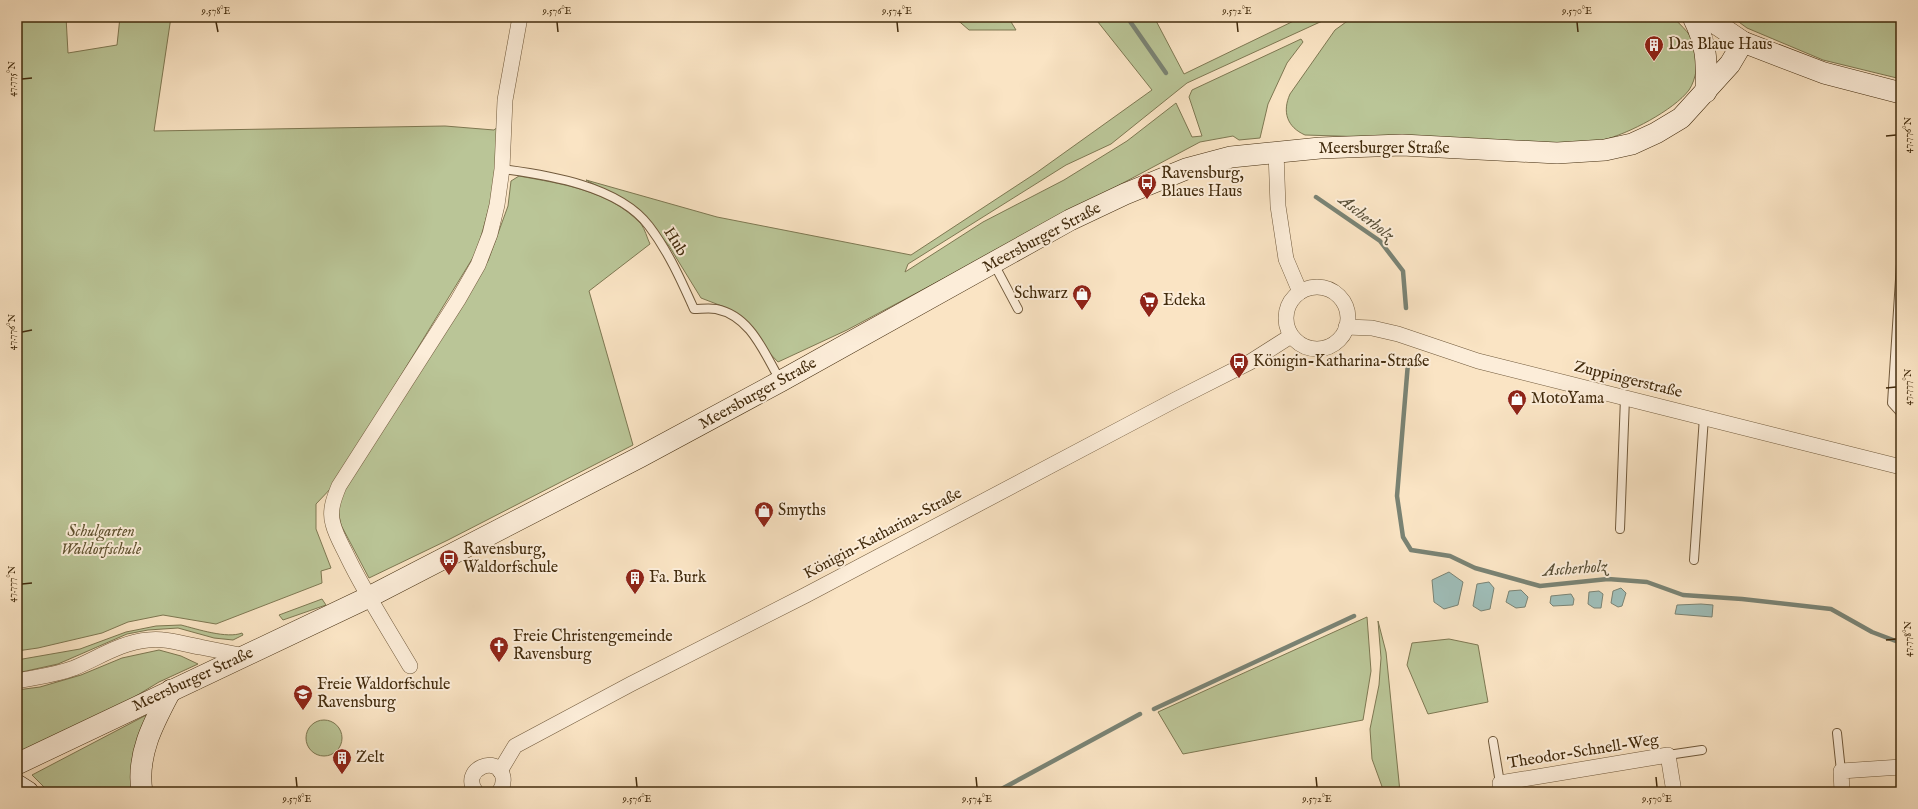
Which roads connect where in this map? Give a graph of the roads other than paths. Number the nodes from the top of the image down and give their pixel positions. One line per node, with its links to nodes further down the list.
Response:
1 (520, 17): 8 (street)
2 (1693, 17): 5 (street)
3 (1706, 17): 4 (street)
4 (1743, 42): 5 (street, Meersburger Straße); 6 (street)
5 (1706, 92): 7 (street, Meersburger Straße)
6 (1901, 93)
7 (1276, 152): 9 (street, Meersburger Straße); 11 (street)
8 (502, 169): 15 (lane, Hub); 22 (street)
9 (994, 264): 12 (lane); 15 (street, Meersburger Straße)
10 (1901, 264): 17 (lane)
11 (1300, 292): 13 (street); 14 (street)
12 (1018, 309)
13 (1346, 327): 14 (street); 16 (street, Zuppingerstraße)
14 (1291, 336): 33 (street, Königin-Katharina-Straße)
15 (781, 381): 22 (street, Meersburger Straße)
16 (1625, 398): 18 (street, Zuppingerstraße); 20 (lane)
17 (1901, 413)
18 (1704, 417): 19 (street, Zuppingerstraße); 21 (lane)
19 (1901, 467)
20 (1620, 529)
21 (1694, 560)
22 (369, 597): 23 (street, Meersburger Straße); 24 (street)
23 (245, 656): 25 (street); 26 (street, Meersburger Straße)
24 (410, 666)
25 (17, 681)
26 (171, 690): 31 (street, Meersburger Straße); 38 (street)
27 (1837, 733): 34 (lane)
28 (1493, 741): 36 (lane)
29 (1702, 750): 30 (lane)
30 (1668, 755): 36 (street, Theodor-Schnell-Weg); 41 (street, Theodor-Schnell-Weg)
31 (17, 764)
32 (1901, 767): 34 (street)
33 (500, 771): 39 (street); 40 (street)
34 (1841, 771): 42 (street)
35 (17, 785): 37 (street)
36 (1501, 787)
37 (28, 792)
38 (142, 792)
39 (476, 792)
40 (500, 792)
41 (1674, 792)
42 (1842, 792)

